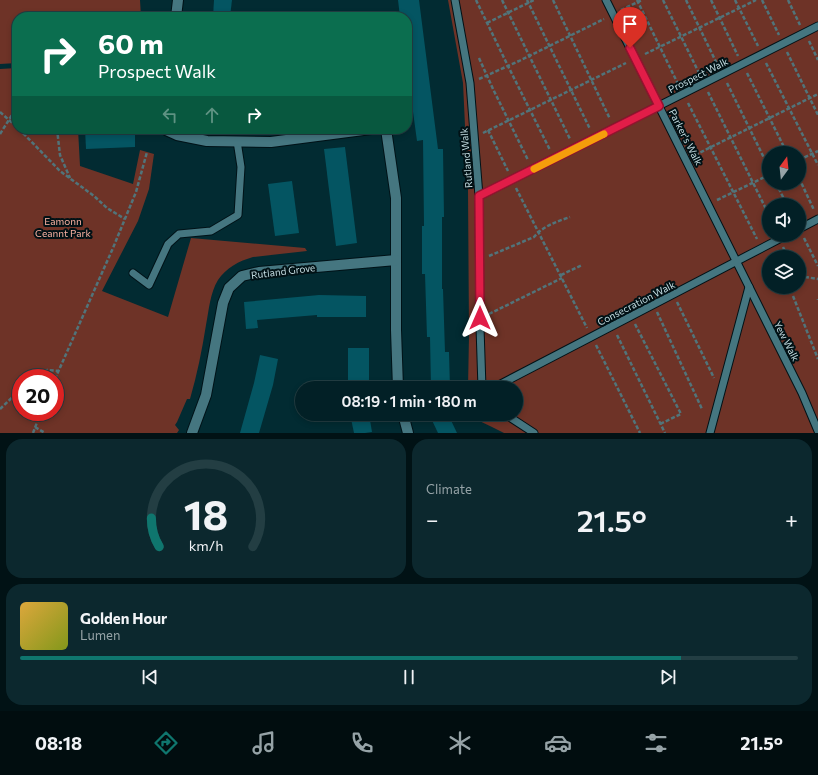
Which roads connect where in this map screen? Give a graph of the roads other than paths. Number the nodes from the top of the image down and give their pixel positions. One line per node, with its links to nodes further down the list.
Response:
1 (178, 0): 4 (street)
2 (455, 0): 11 (lane, Rutland Walk)
3 (606, 0): 6 (lane, Parker's Walk)
4 (177, 12)
5 (818, 26): 6 (lane, Prospect Walk)
6 (659, 106): 11 (lane, Prospect Walk); 16 (lane, Parker's Walk)
7 (175, 134): 10 (street)
8 (333, 134): 10 (street)
9 (387, 134): 15 (street)
10 (237, 141): 17 (lane)
11 (479, 196): 20 (lane, Rutland Walk)
12 (818, 219): 13 (lane)
13 (806, 225)
14 (774, 242): 16 (lane, Consecration Walk)
15 (396, 260): 19 (street); 25 (street, Rutland Grove)
16 (736, 261): 18 (lane, Yew Walk); 21 (lane, Consecration Walk)
17 (133, 273)
18 (749, 287): 24 (lane, Yew Walk); 28 (lane)
19 (398, 381)
20 (482, 381)
21 (507, 381)
22 (405, 421): 26 (street)
23 (516, 421): 27 (lane)
24 (818, 431)
25 (192, 433)
26 (408, 433)
27 (534, 433)
28 (710, 433)

